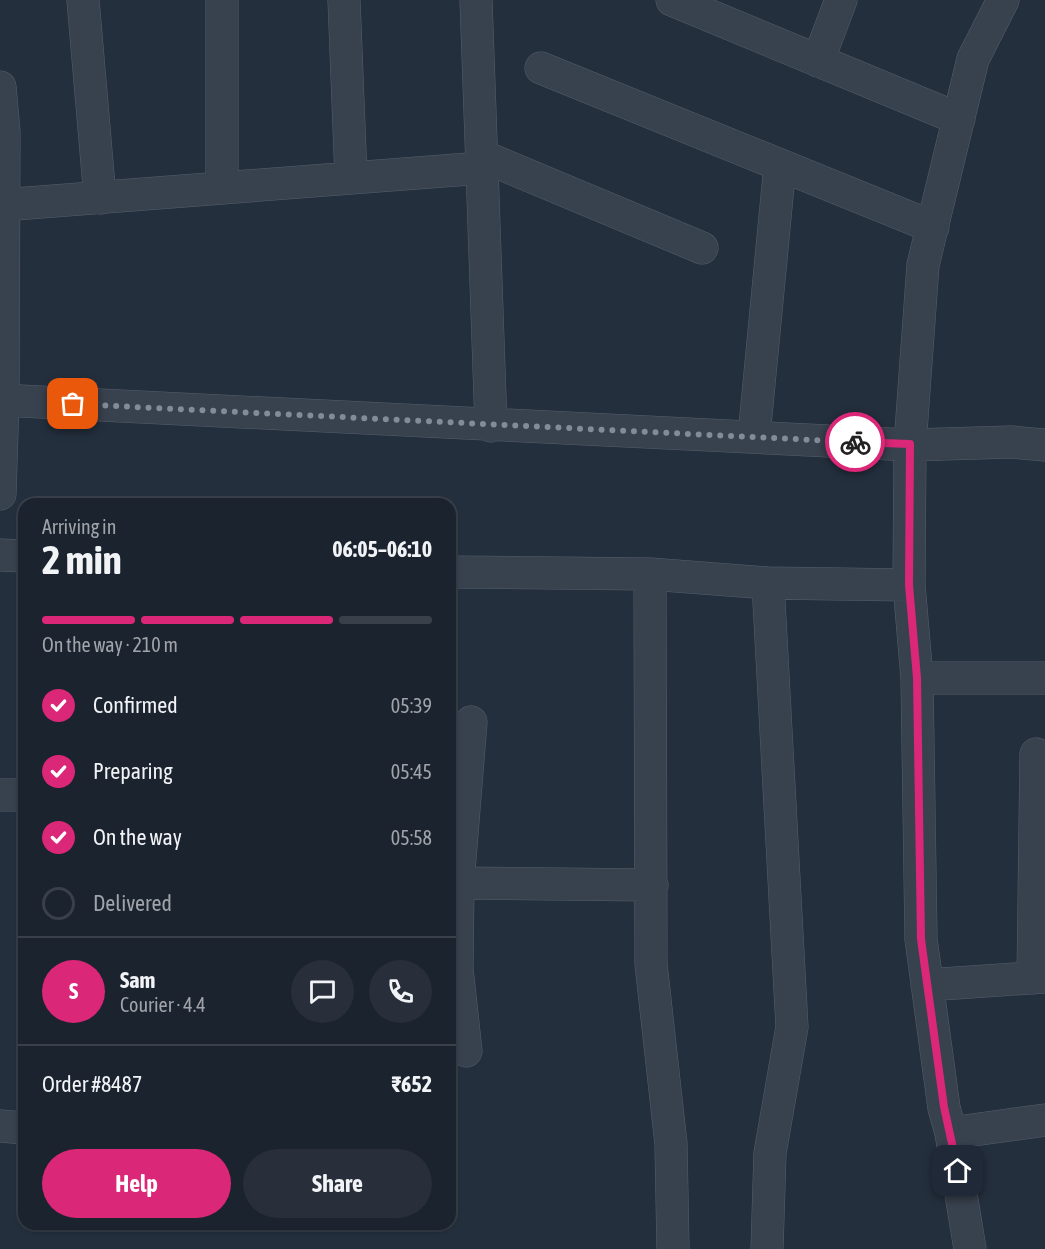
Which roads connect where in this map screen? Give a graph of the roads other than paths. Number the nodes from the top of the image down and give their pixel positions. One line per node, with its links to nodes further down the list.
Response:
1 (84, 0): 17 (street)
2 (222, 0): 16 (street)
3 (344, 0): 15 (street)
4 (476, 0): 13 (street)
5 (672, 0): 8 (street)
6 (841, 0): 8 (street)
7 (1003, 0): 11 (street)
8 (819, 61): 11 (street)
9 (541, 68): 14 (street)
10 (0, 87): 12 (street)
11 (959, 119): 19 (street)
12 (2, 133): 18 (street)
13 (482, 162): 15 (street); 20 (street); 22 (street)
14 (780, 165): 19 (street); 23 (street)
15 (351, 178): 16 (street)
16 (222, 188): 17 (street)
17 (100, 198): 18 (street)
18 (2, 205): 21 (street)
19 (933, 227): 24 (street)
20 (702, 248)
21 (2, 400): 22 (street); 26 (street)
22 (491, 426): 23 (street)
23 (754, 436): 24 (street)
24 (910, 444): 25 (street); 32 (street)
25 (1045, 445)
26 (0, 494)
27 (0, 555): 28 (street)
28 (18, 556)
29 (456, 572): 30 (street)
30 (650, 574): 31 (street); 41 (street)
31 (768, 583): 32 (street); 51 (street)
32 (909, 585): 33 (street)
33 (917, 678): 34 (street); 44 (street)
34 (1045, 678)
35 (471, 722): 39 (street)
36 (1036, 754): 43 (street)
37 (0, 795): 38 (street)
38 (18, 795)
39 (456, 864)
40 (456, 883): 41 (street)
41 (652, 885): 50 (street)
42 (456, 940): 45 (street)
43 (1039, 978): 44 (street)
44 (927, 985): 49 (street)
45 (466, 1051)
46 (1045, 1120): 49 (street)
47 (0, 1126): 48 (street)
48 (18, 1128)
49 (951, 1133): 52 (street)
50 (673, 1249)
51 (767, 1249)
52 (970, 1249)

